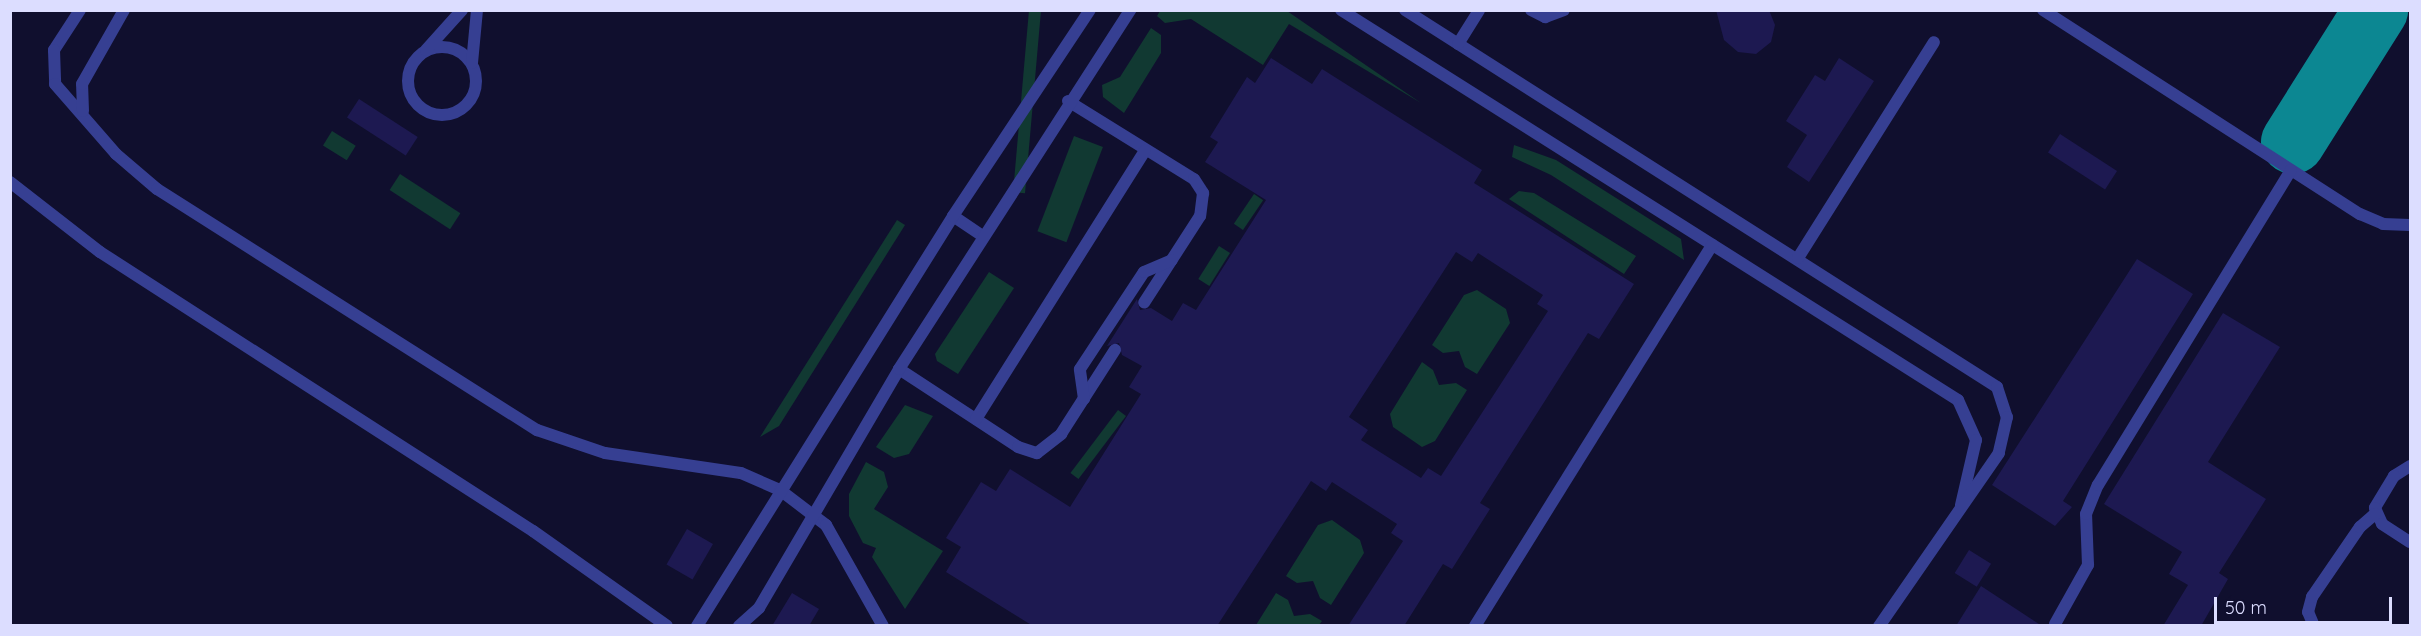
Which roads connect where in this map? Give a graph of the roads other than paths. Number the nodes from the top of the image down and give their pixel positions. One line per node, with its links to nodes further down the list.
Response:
1 (80, 10): 18 (street)
2 (123, 10): 18 (street)
3 (462, 10): 15 (street)
4 (477, 10): 16 (street)
5 (1090, 10): 22 (street)
6 (1130, 10): 17 (street)
7 (1341, 10): 25 (street)
8 (1405, 10): 14 (street)
9 (1479, 10): 14 (street)
10 (1531, 10): 11 (street)
11 (1564, 10)
12 (2043, 10): 20 (street)
13 (1934, 42): 26 (street)
14 (1458, 44): 26 (street)
15 (424, 52): 16 (street); 16 (street)
16 (472, 63)
17 (1068, 101): 19 (street); 24 (street)
18 (83, 111): 34 (street)
19 (1145, 151): 27 (street); 32 (street)
20 (2291, 170): 23 (street); 40 (street)
21 (10, 182): 41 (street)
22 (952, 216): 24 (street); 34 (street)
23 (2410, 225)
24 (983, 236): 30 (street)
25 (1712, 245): 35 (street); 45 (street)
26 (1798, 258): 35 (street)
27 (1172, 260): 28 (street); 31 (street)
28 (1144, 303)
29 (1115, 350): 31 (street)
30 (899, 369): 32 (street); 36 (street)
31 (1083, 399): 32 (street)
32 (976, 419)
33 (2410, 466): 37 (street)
34 (780, 490): 36 (street); 42 (street)
35 (1961, 506): 46 (street)
36 (816, 513): 39 (street); 44 (street)
37 (2375, 514): 38 (street); 47 (street)
38 (2410, 542)
39 (753, 621): 43 (street)
40 (2055, 624)
41 (667, 626)
42 (697, 626)
43 (739, 626)
44 (883, 626)
45 (1475, 626)
46 (1879, 626)
47 (2314, 626)

